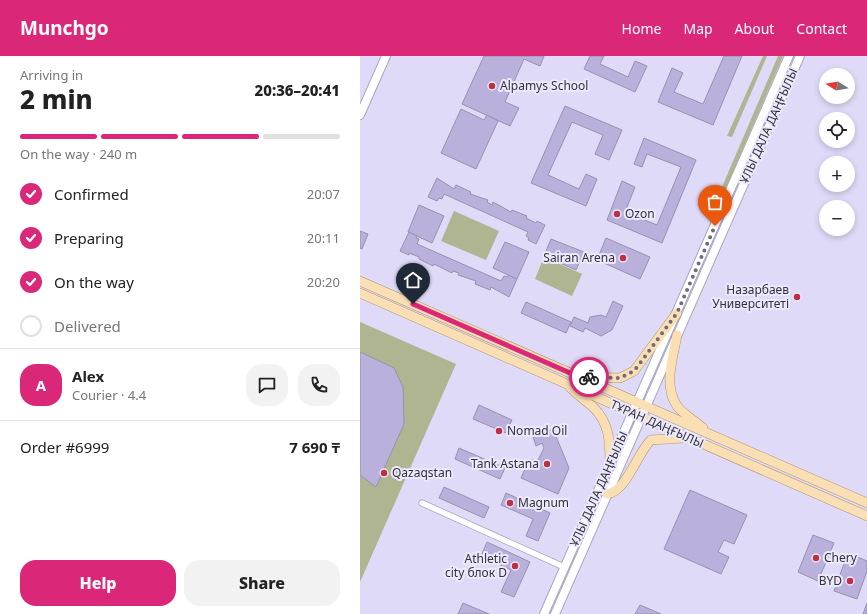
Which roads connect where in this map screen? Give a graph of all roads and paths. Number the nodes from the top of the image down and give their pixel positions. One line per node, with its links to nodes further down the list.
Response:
1 (386, 56): 4 (main road)
2 (790, 56): 7 (main road, ҰЛЫ ДАЛА ДАҢҒЫЛЫ)
3 (800, 56): 8 (main road, ҰЛЫ ДАЛА ДАҢҒЫЛЫ)
4 (360, 115)
5 (360, 280): 9 (main road, ТҰРАН ДАҢҒЫЛЫ)
6 (360, 293): 10 (main road, ТҰРАН ДАҢҒЫЛЫ)
7 (677, 313): 9 (main road); 11 (main road, ҰЛЫ ДАЛА ДАҢҒЫЛЫ)
8 (677, 336): 11 (main road, ҰЛЫ ДАЛА ДАҢҒЫЛЫ); 13 (main road)
9 (577, 376): 11 (main road, ТҰРАН ДАҢҒЫЛЫ)
10 (568, 384): 12 (main road, ТҰРАН ДАҢҒЫЛЫ); 15 (main road)
11 (641, 405): 12 (main road, ҰЛЫ ДАЛА ДАҢҒЫЛЫ); 13 (main road, ТҰРАН ДАҢҒЫЛЫ)
12 (637, 415): 14 (main road, ТҰРАН ДАҢҒЫЛЫ); 15 (main road, ҰЛЫ ДАЛА ДАҢҒЫЛЫ); 16 (main road, ҰЛЫ ДАЛА ДАҢҒЫЛЫ)
13 (714, 436): 18 (main road, ТҰРАН ДАҢҒЫЛЫ)
14 (686, 438): 16 (main road); 19 (main road, ТҰРАН ДАҢҒЫЛЫ)
15 (610, 465): 20 (main road, ҰЛЫ ДАЛА ДАҢҒЫЛЫ)
16 (607, 494): 22 (main road, ҰЛЫ ДАЛА ДАҢҒЫЛЫ)
17 (422, 503): 20 (street)
18 (867, 503)
19 (867, 516)
20 (564, 567): 21 (main road, ҰЛЫ ДАЛА ДАҢҒЫЛЫ)
21 (544, 614)
22 (555, 614)

